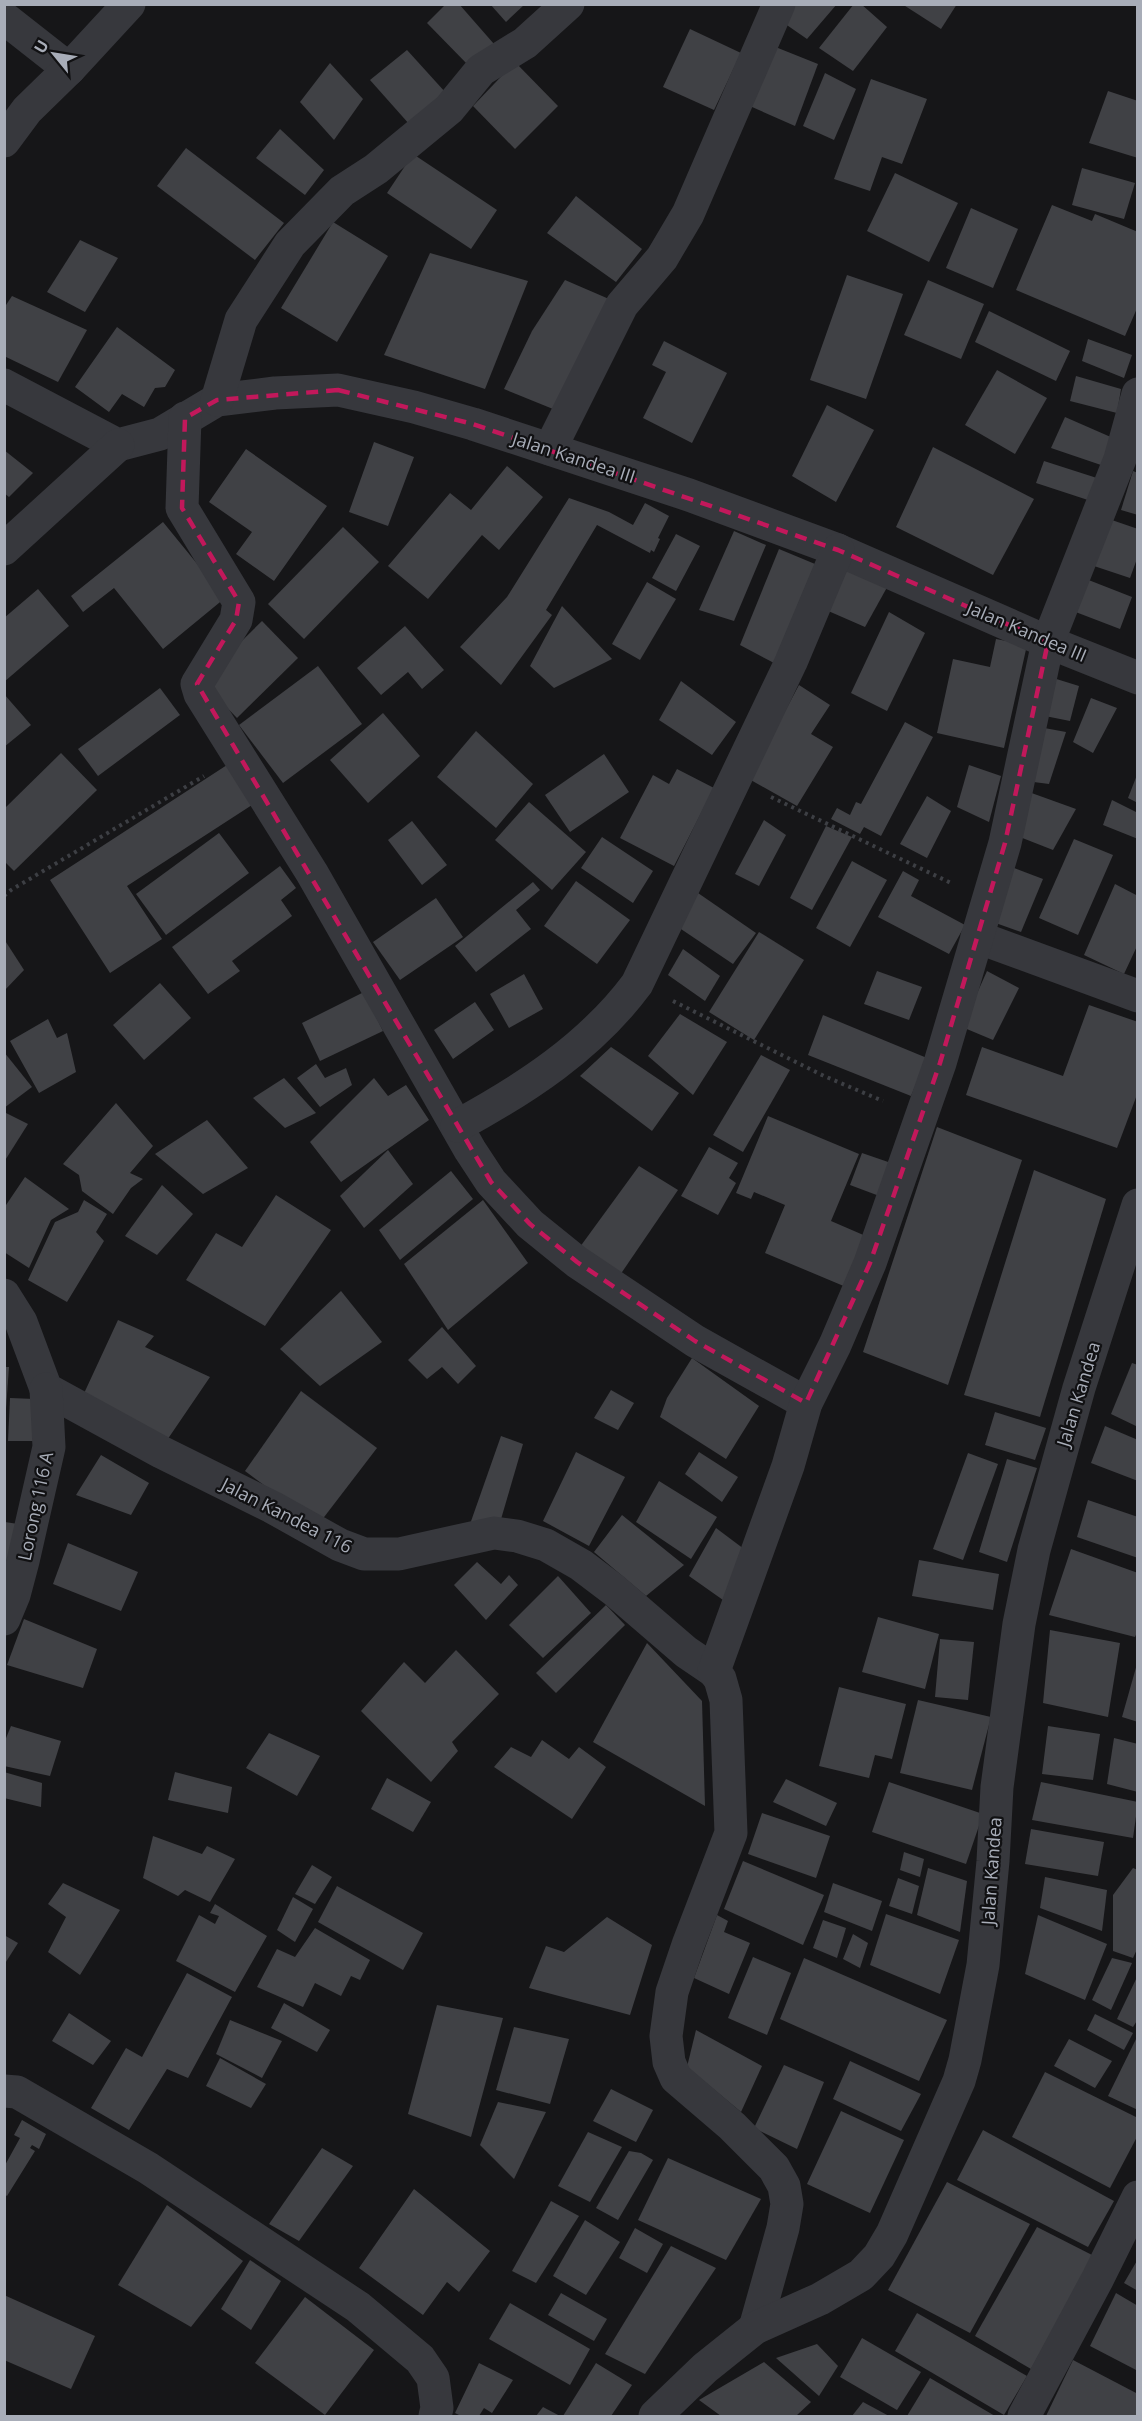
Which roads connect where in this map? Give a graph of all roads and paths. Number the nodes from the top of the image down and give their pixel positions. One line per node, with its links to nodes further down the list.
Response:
1 (129, 4): 5 (street)
2 (568, 4): 9 (street)
3 (779, 4): 12 (street)
4 (4, 18): 5 (street)
5 (69, 69): 6 (street)
6 (4, 141)
7 (4, 385): 11 (street)
8 (1137, 394): 15 (street)
9 (217, 400): 10 (street, Jalan Kandea III); 12 (street, Jalan Kandea III)
10 (185, 418): 11 (street, Jalan Kandea III); 17 (street)
11 (118, 445): 13 (street)
12 (550, 448): 14 (street, Jalan Kandea III)
13 (4, 549)
14 (838, 550): 15 (street, Jalan Kandea III); 18 (street)
15 (1048, 642): 16 (street, Jalan Kandea III); 20 (street)
16 (1137, 678)
17 (237, 755): 19 (path); 25 (street)
18 (735, 780): 20 (path); 22 (street)
19 (4, 896)
20 (988, 901): 21 (street)
21 (977, 938): 23 (street); 24 (street)
22 (637, 984): 24 (path); 25 (street)
23 (1137, 996)
24 (921, 1118): 29 (street)
25 (457, 1126): 29 (street)
26 (1137, 1205): 34 (street, Jalan Kandea)
27 (4, 1295): 28 (street)
28 (46, 1389): 30 (street, Lorong 116 A); 31 (street, Jalan Kandea 116)
29 (806, 1402): 31 (street)
30 (4, 1619)
31 (714, 1671): 34 (street)
32 (4, 2091): 35 (street)
33 (1137, 2197): 37 (street)
34 (754, 2328): 36 (street, Jalan Kandea)
35 (435, 2416)
36 (655, 2416)
37 (1024, 2416)

